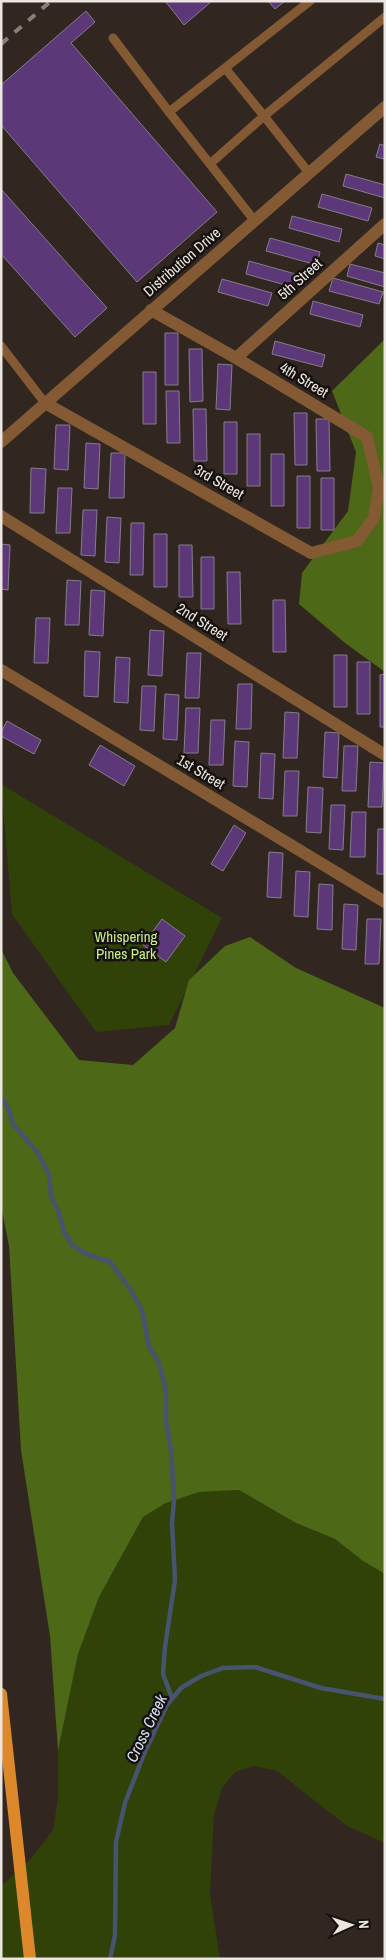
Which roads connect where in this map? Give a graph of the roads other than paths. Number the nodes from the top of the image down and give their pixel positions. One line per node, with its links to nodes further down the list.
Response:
1 (310, 1): 4 (lane)
2 (385, 17): 7 (lane)
3 (112, 38): 6 (lane)
4 (225, 68): 6 (lane); 7 (lane)
5 (385, 107): 9 (street, Distribution Drive)
6 (169, 112): 8 (lane)
7 (264, 116): 8 (lane); 9 (lane)
8 (211, 163): 10 (lane)
9 (309, 173): 10 (street, Distribution Drive)
10 (254, 220): 12 (street, Distribution Drive)
11 (385, 224): 14 (street, 5th Street)
12 (151, 310): 14 (street, 4th Street); 15 (street, Distribution Drive)
13 (1, 346): 15 (lane)
14 (236, 358): 18 (street, 4th Street)
15 (45, 402): 16 (street, Distribution Drive); 18 (street, 3rd Street)
16 (1, 442)
17 (1, 516): 20 (street, 2nd Street)
18 (374, 518)
19 (1, 670): 21 (street, 1st Street)
20 (385, 755)
21 (385, 902)
22 (1, 1694): 23 (main road)
23 (6, 1778): 24 (main road)
24 (30, 1959)

